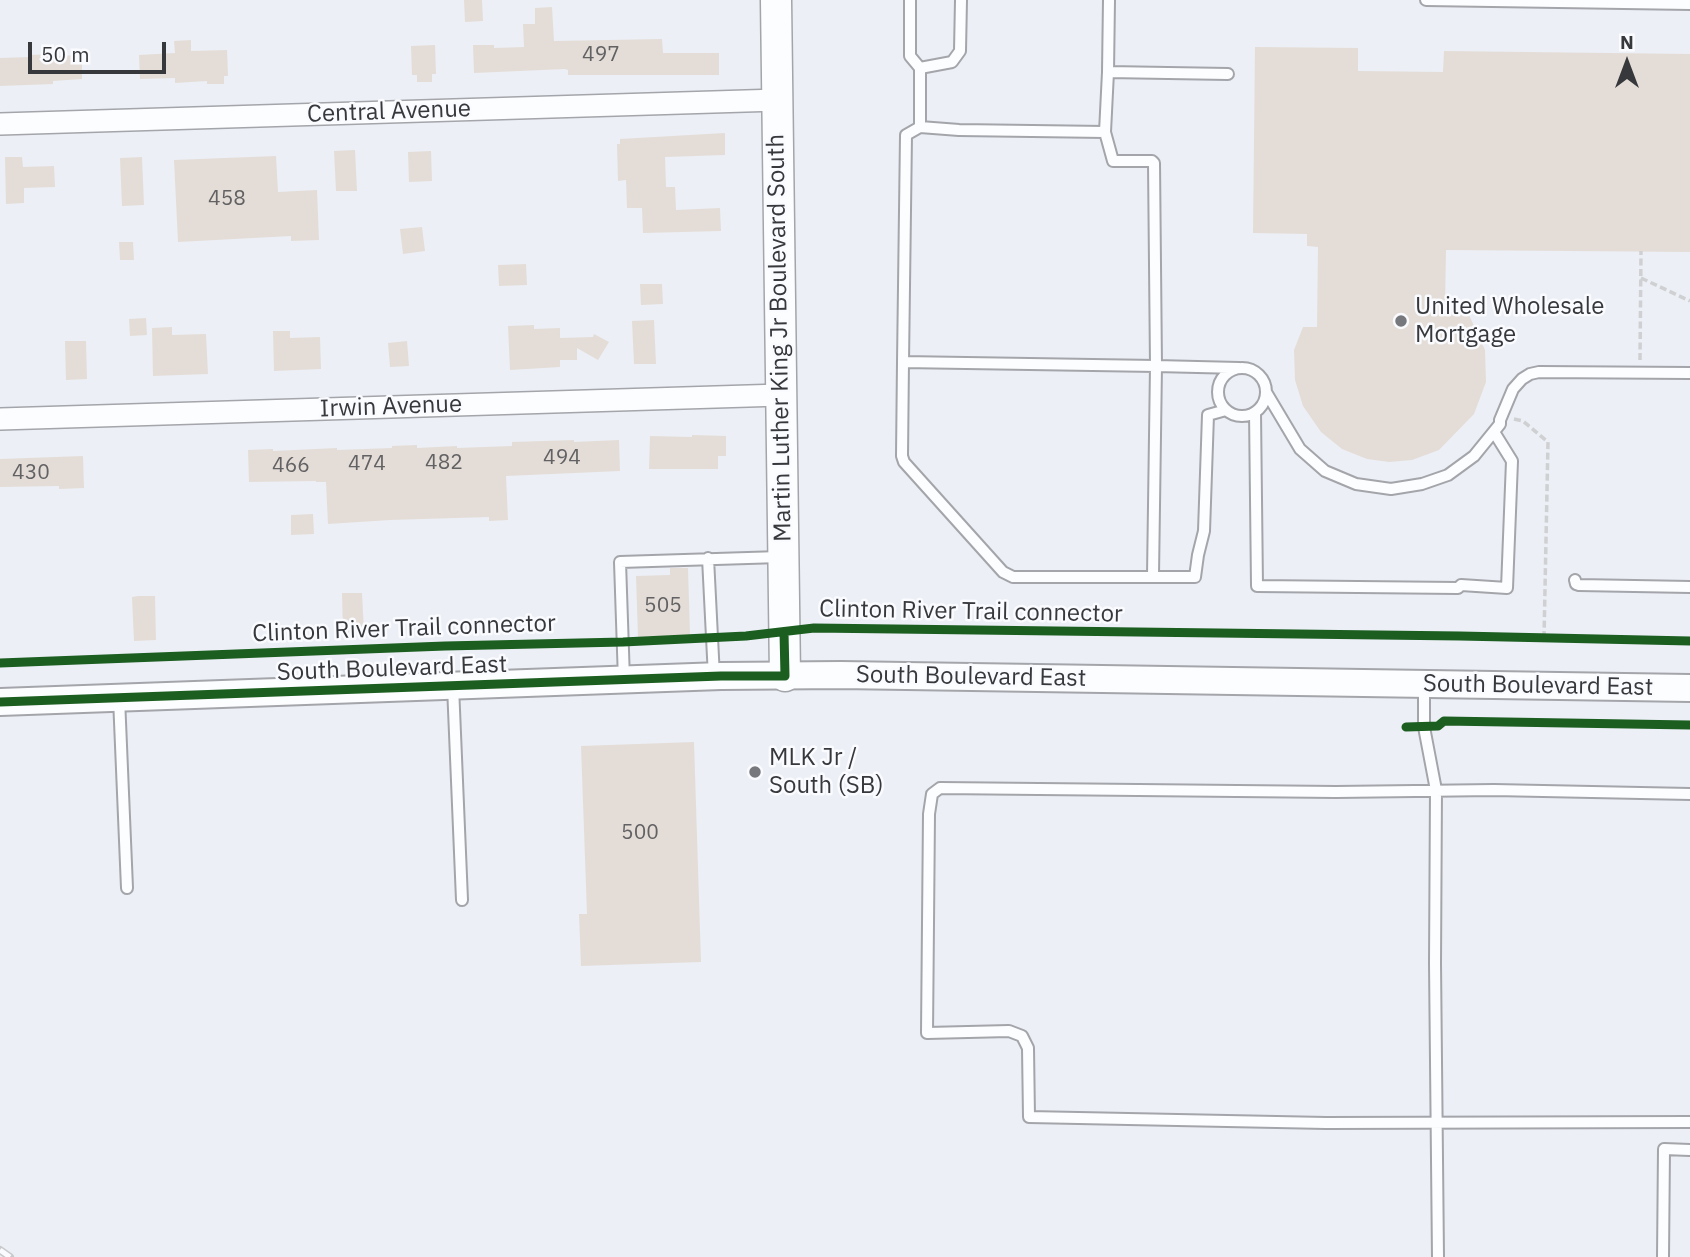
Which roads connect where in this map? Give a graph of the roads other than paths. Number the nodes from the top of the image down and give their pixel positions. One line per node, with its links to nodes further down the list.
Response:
1 (776, 0): 10 (main road, Martin Luther King Jr Boulevard South)
2 (910, 0): 7 (lane)
3 (961, 0): 7 (lane)
4 (1109, 0): 8 (lane)
5 (1426, 0): 6 (lane)
6 (1690, 4)
7 (920, 68): 12 (lane)
8 (1108, 72): 9 (lane); 13 (lane)
9 (1228, 74)
10 (778, 100): 11 (street, Central Avenue); 19 (main road, Martin Luther King Jr Boulevard South)
11 (0, 124)
12 (920, 127): 13 (lane); 14 (lane)
13 (1105, 132): 15 (lane)
14 (903, 362): 15 (lane); 26 (lane)
15 (1156, 366): 16 (lane); 26 (lane)
16 (1239, 369): 18 (lane); 20 (lane)
17 (1690, 373): 23 (lane)
18 (1266, 392): 21 (lane); 23 (lane)
19 (781, 395): 22 (street, Irwin Avenue); 24 (main road, Martin Luther King Jr Boulevard South)
20 (1226, 410): 21 (lane); 26 (lane)
21 (1255, 412): 23 (lane)
22 (0, 419)
23 (1493, 432)
24 (783, 557): 25 (lane); 29 (main road, Martin Luther King Jr Boulevard South)
25 (708, 558): 30 (lane); 31 (lane)
26 (1150, 577)
27 (1575, 580): 28 (lane)
28 (1690, 587)
29 (785, 676): 30 (street, South Boulevard East); 32 (street, South Boulevard East)
30 (714, 677): 31 (street, South Boulevard East)
31 (624, 680): 33 (street, South Boulevard East)
32 (1424, 684): 34 (street, South Boulevard East); 37 (lane)
33 (453, 686): 35 (street, South Boulevard East); 40 (lane)
34 (1690, 688)
35 (119, 698): 36 (street, South Boulevard East); 39 (lane)
36 (0, 702)
37 (1436, 790): 38 (lane); 42 (lane); 42 (lane)
38 (1690, 794)
39 (127, 888)
40 (462, 900)
41 (1690, 1122): 42 (lane)
42 (1436, 1123): 44 (lane)
43 (1690, 1150): 45 (lane)
44 (1438, 1257)
45 (1663, 1257)

